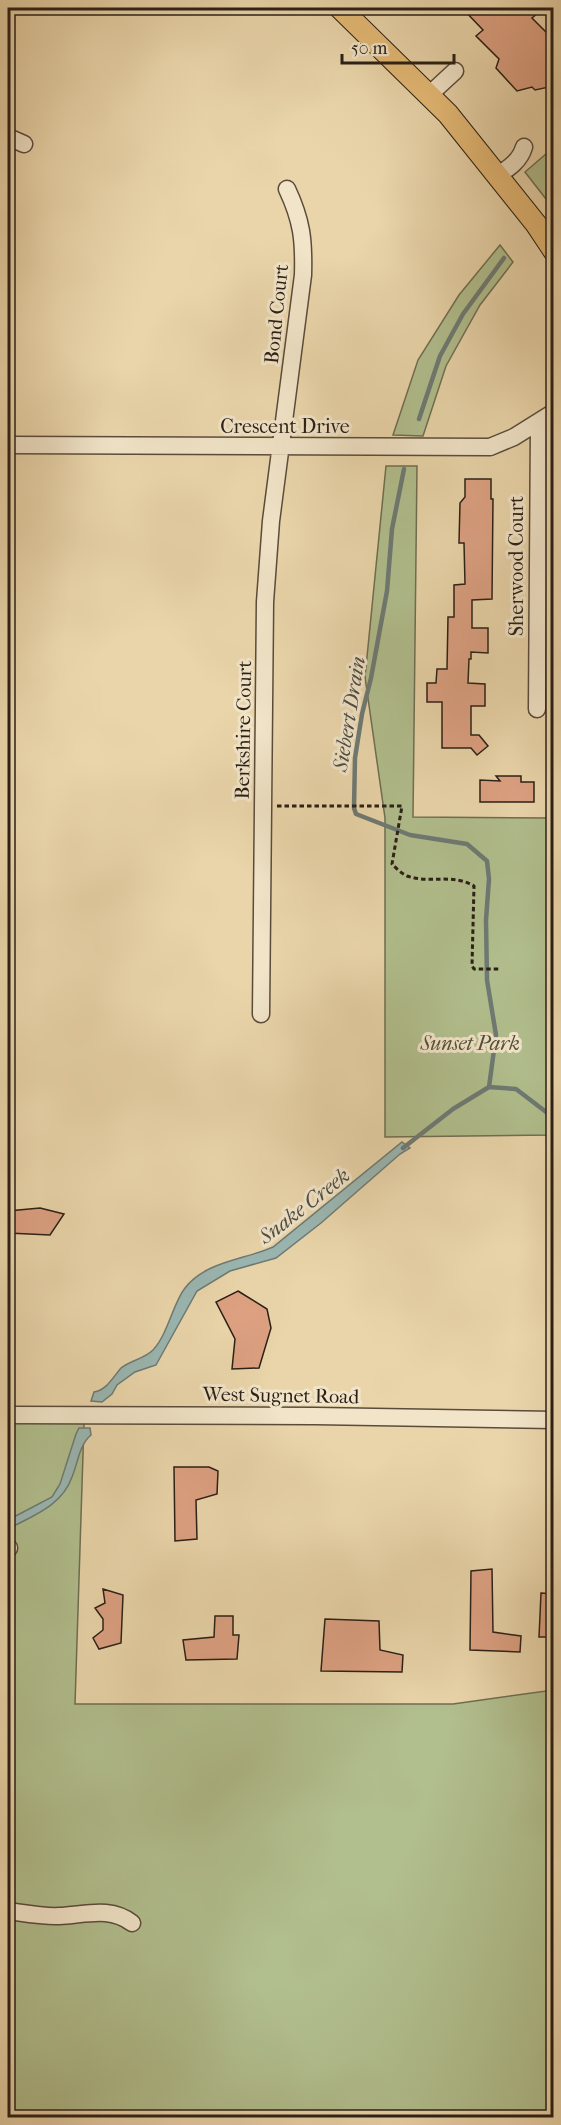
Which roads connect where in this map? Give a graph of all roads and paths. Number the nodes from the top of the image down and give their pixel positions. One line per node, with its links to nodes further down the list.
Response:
1 (340, 8): 3 (main road)
2 (455, 71): 3 (street)
3 (429, 95): 7 (main road)
4 (8, 137): 5 (street)
5 (24, 144)
6 (524, 147): 7 (street)
7 (497, 176): 9 (main road)
8 (287, 189): 13 (street, Bond Court)
9 (554, 251)
10 (554, 412): 11 (street, Crescent Drive)
11 (538, 423): 13 (street, Crescent Drive); 14 (street, Sherwood Court)
12 (8, 444): 13 (street, Crescent Drive)
13 (281, 447): 15 (street, Berkshire Court)
14 (537, 708)
15 (263, 806): 16 (path); 17 (street, Berkshire Court)
16 (500, 969)
17 (261, 1014)
18 (8, 1415): 19 (street, West Sugnet Road)
19 (554, 1420)
20 (8, 1911): 21 (street)
21 (132, 1923)

